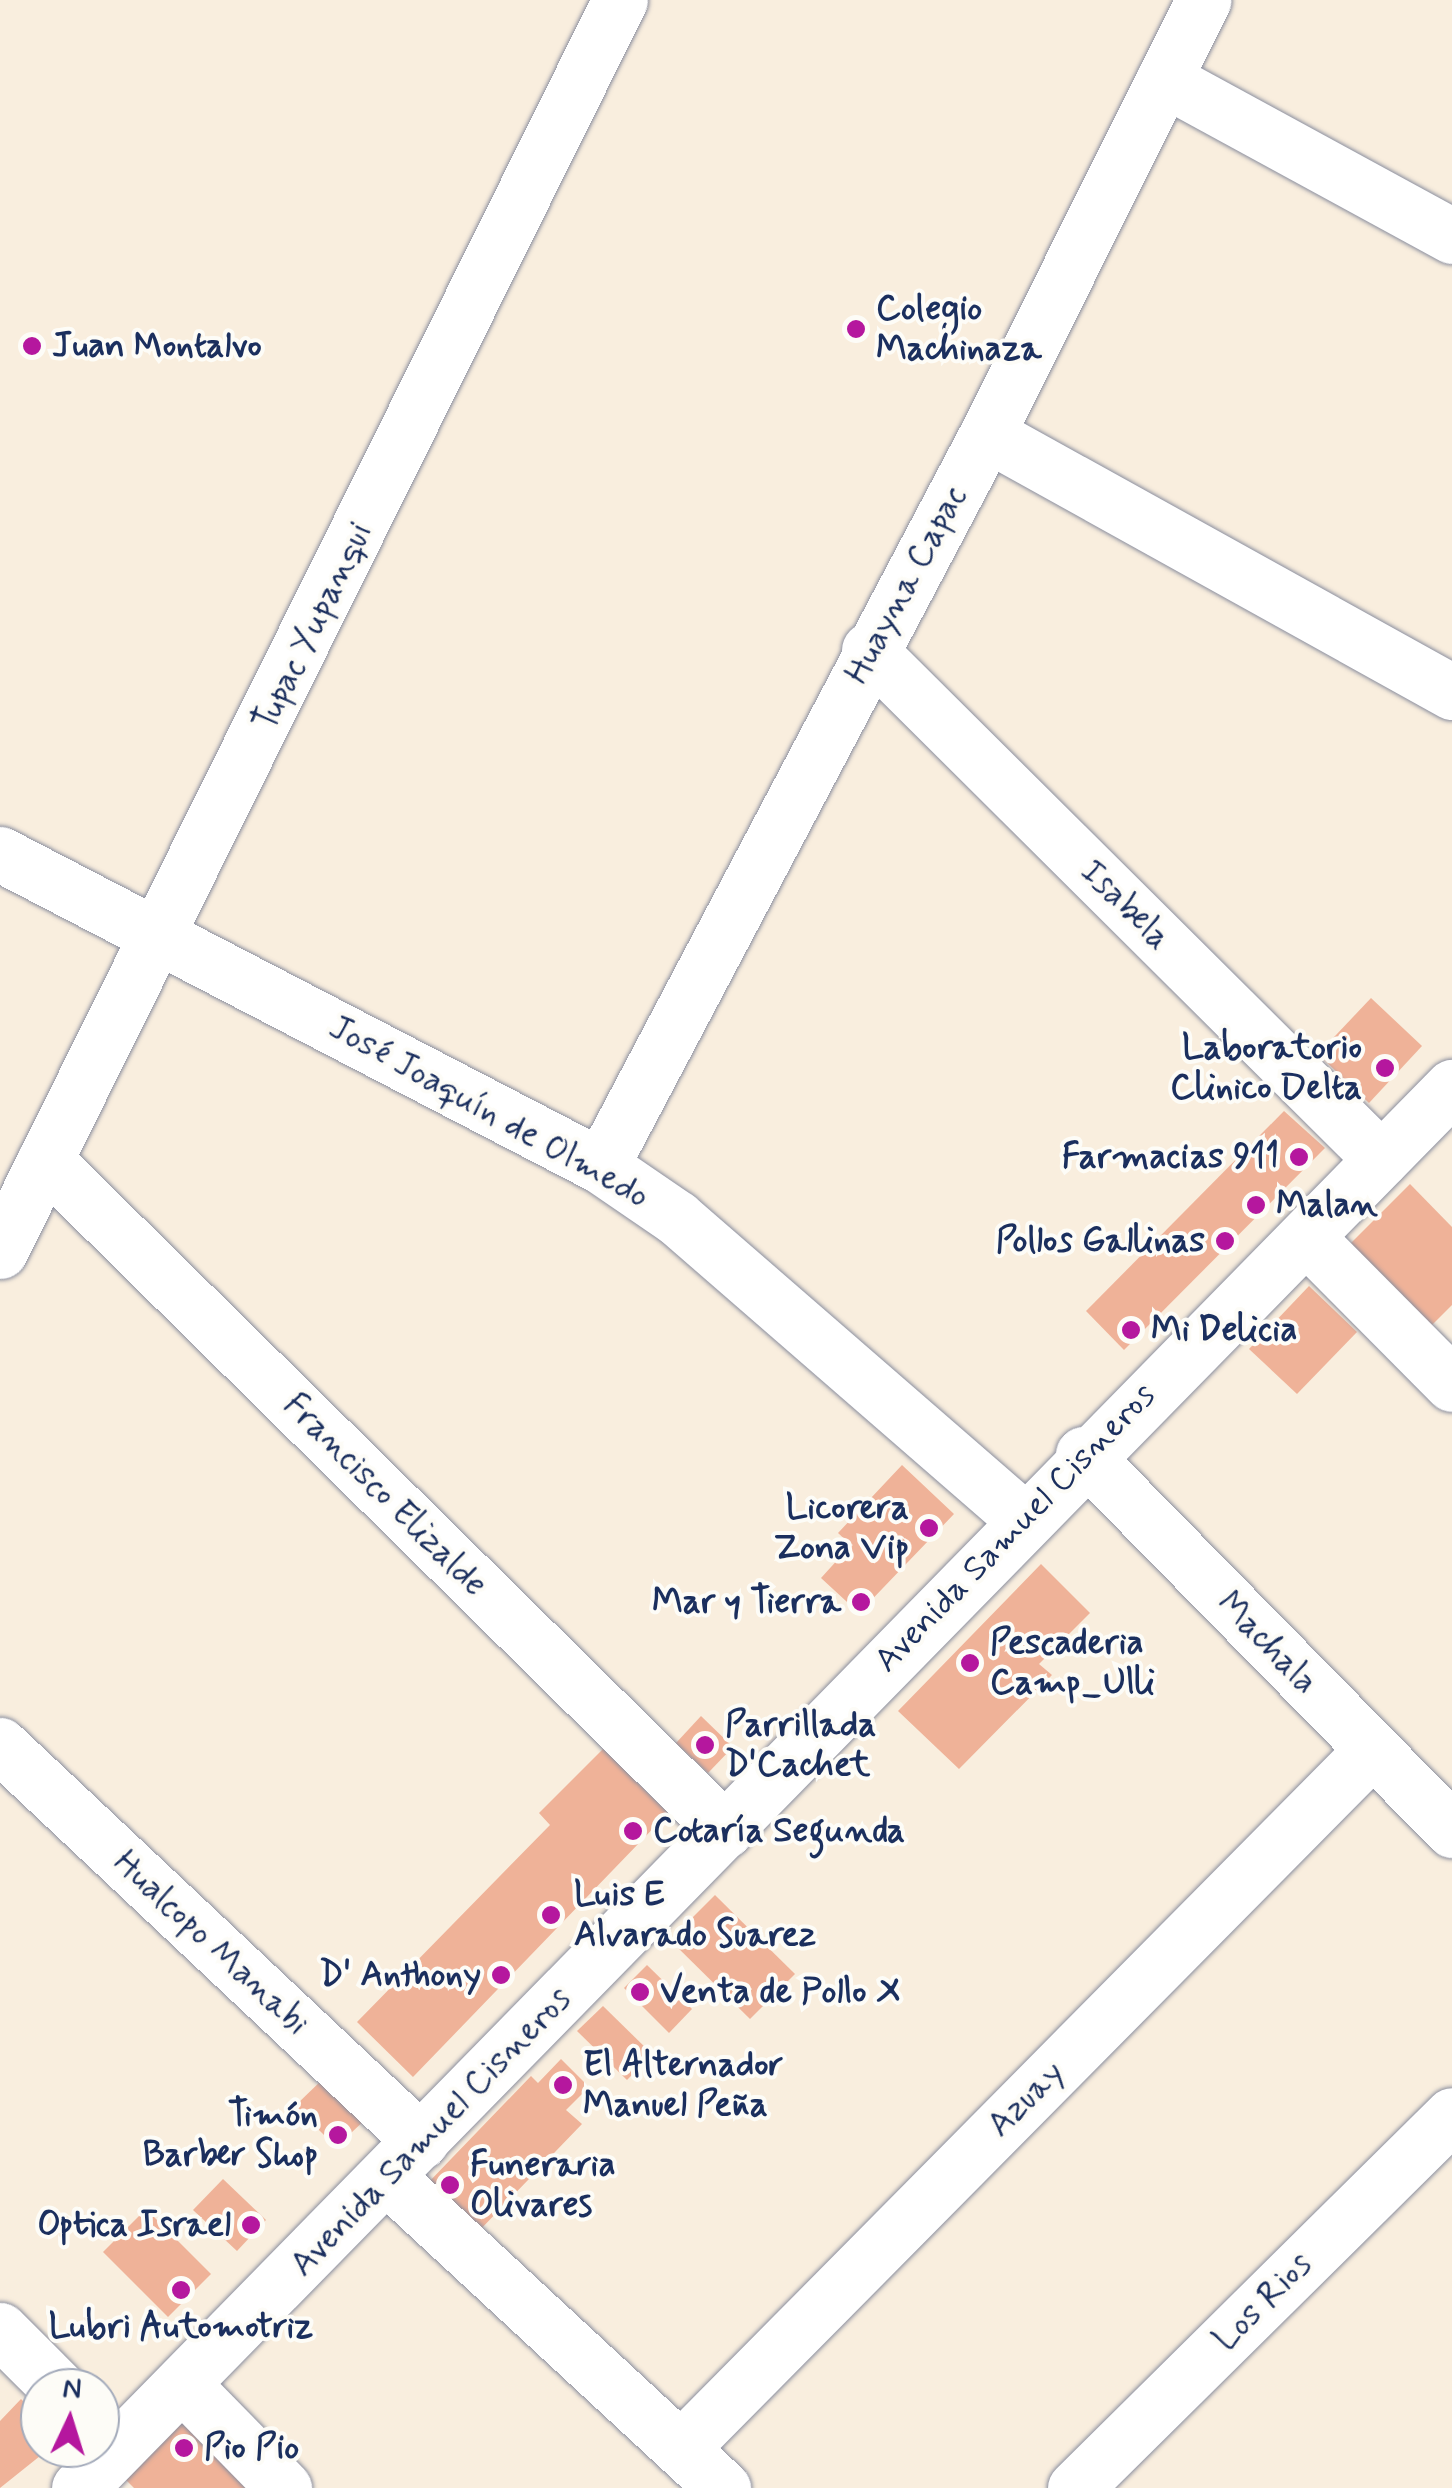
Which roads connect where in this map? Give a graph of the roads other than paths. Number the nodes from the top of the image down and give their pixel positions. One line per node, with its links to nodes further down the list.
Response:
1 (620, 0): 9 (street, Tupac Yupanqui)
2 (1203, 0): 3 (street, Huayna Capac)
3 (1164, 79): 4 (street); 5 (street, Huayna Capac)
4 (1452, 236)
5 (988, 434): 6 (street, Huayna Capac); 7 (street)
6 (869, 650): 11 (street, Isabela); 13 (street, Huayna Capac)
7 (1452, 692)
8 (0, 854): 9 (street, José Joaquín de Olmedo)
9 (162, 934): 12 (street, Tupac Yupanqui); 13 (street, José Joaquín de Olmedo)
10 (1452, 1087): 11 (street, Avenida Samuel Cisneros)
11 (1382, 1159): 14 (street, Avenida Samuel Cisneros)
12 (45, 1160): 15 (street, Tupac Yupanqui); 21 (street, Francisco Elizalde)
13 (601, 1166): 18 (street, José Joaquín de Olmedo)
14 (1306, 1237): 16 (street); 17 (street, Avenida Samuel Cisneros)
15 (0, 1250)
16 (1452, 1384)
17 (1083, 1454): 18 (street, Avenida Samuel Cisneros); 20 (street, Machala)
18 (1022, 1518): 21 (street, Avenida Samuel Cisneros)
19 (0, 1745): 24 (street, Hualcopo Manabi)
20 (1371, 1751): 22 (street, Machala); 29 (street, Azuay)
21 (725, 1830): 24 (street, Avenida Samuel Cisneros)
22 (1452, 1830)
23 (1452, 2115): 32 (street, Los Rios)
24 (404, 2159): 27 (street, Avenida Samuel Cisneros); 29 (street, Hualcopo Manabi)
25 (0, 2330): 26 (street)
26 (38, 2368)
27 (184, 2386): 28 (street, Avenida Samuel Cisneros); 30 (street)
28 (120, 2431)
29 (681, 2448): 31 (street, Hualcopo Manabi)
30 (284, 2488)
31 (724, 2488)
32 (1075, 2488)

